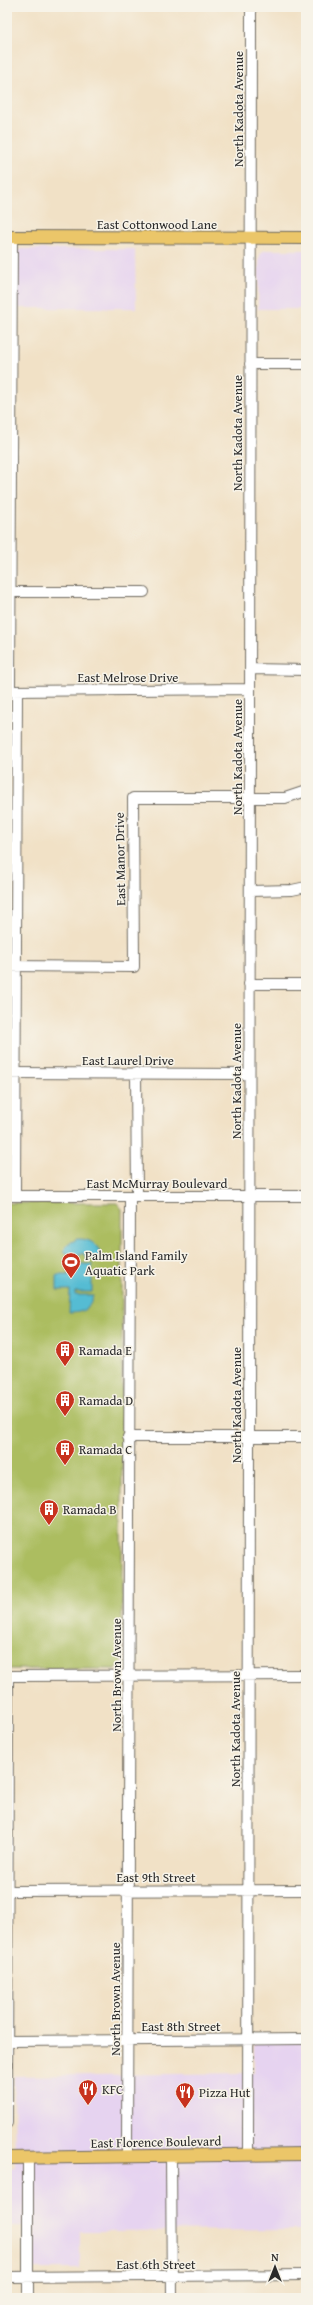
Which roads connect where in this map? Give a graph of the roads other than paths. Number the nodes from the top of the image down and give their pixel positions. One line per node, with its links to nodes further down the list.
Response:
1 (251, 7): 3 (street, North Kadota Avenue)
2 (9, 238): 3 (main road, East Cottonwood Lane); 7 (street)
3 (251, 238): 4 (main road, East Cottonwood Lane); 5 (street, North Kadota Avenue)
4 (306, 238)
5 (250, 364): 6 (street); 10 (street, North Kadota Avenue)
6 (306, 364)
7 (9, 442): 8 (street)
8 (10, 592): 9 (street); 13 (street)
9 (144, 592)
10 (250, 670): 11 (street); 12 (street, North Kadota Avenue)
11 (306, 670)
12 (250, 689): 13 (street, East Melrose Drive); 15 (street, North Kadota Avenue)
13 (12, 691): 18 (street)
14 (306, 792): 15 (street, East Manor Drive)
15 (250, 798): 17 (street, North Kadota Avenue); 18 (street, East Manor Drive)
16 (306, 887): 17 (street)
17 (250, 891): 19 (street, North Kadota Avenue)
18 (11, 966): 21 (street)
19 (249, 984): 20 (street); 23 (street, North Kadota Avenue)
20 (306, 984)
21 (12, 1073): 22 (street, East Laurel Drive); 24 (street)
22 (136, 1073): 23 (street, East Laurel Drive); 25 (street, North Brown Avenue)
23 (249, 1074): 26 (street, North Kadota Avenue)
24 (11, 1196): 25 (street, East McMurray Boulevard)
25 (133, 1196): 26 (street, East McMurray Boulevard); 30 (street, North Brown Avenue)
26 (250, 1196): 27 (street, East McMurray Boulevard); 28 (street, North Kadota Avenue)
27 (306, 1196)
28 (249, 1436): 29 (street); 30 (street); 33 (street, North Kadota Avenue)
29 (306, 1436)
30 (128, 1437): 32 (street, North Brown Avenue)
31 (8, 1676): 32 (street); 38 (street)
32 (129, 1676): 33 (street); 35 (street, North Brown Avenue)
33 (248, 1676): 34 (street); 36 (street, North Kadota Avenue)
34 (306, 1676)
35 (128, 1890): 36 (street, East 9th Street); 38 (street, East 9th Street); 41 (street, North Brown Avenue)
36 (248, 1890): 37 (street, East 9th Street); 39 (street, North Kadota Avenue)
37 (306, 1890)
38 (8, 1891): 42 (street)
39 (248, 2039): 40 (street, East 8th Street); 41 (street, East 8th Street); 47 (street, North Kadota Avenue)
40 (306, 2039)
41 (128, 2040): 42 (street, East 8th Street); 45 (street, North Brown Avenue)
42 (8, 2041): 43 (street)
43 (7, 2123)
44 (306, 2154): 47 (main road, East Florence Boulevard)
45 (127, 2155): 46 (main road, East Florence Boulevard); 48 (main road, East Florence Boulevard)
46 (171, 2155): 47 (main road, East Florence Boulevard); 53 (street)
47 (248, 2155)
48 (28, 2157): 49 (main road, East Florence Boulevard); 52 (street)
49 (7, 2158)
50 (306, 2275): 53 (street, East 6th Street)
51 (7, 2277): 52 (street, East 6th Street)
52 (27, 2277): 53 (street, East 6th Street); 54 (street)
53 (172, 2277): 55 (street)
54 (28, 2298)
55 (172, 2298)

